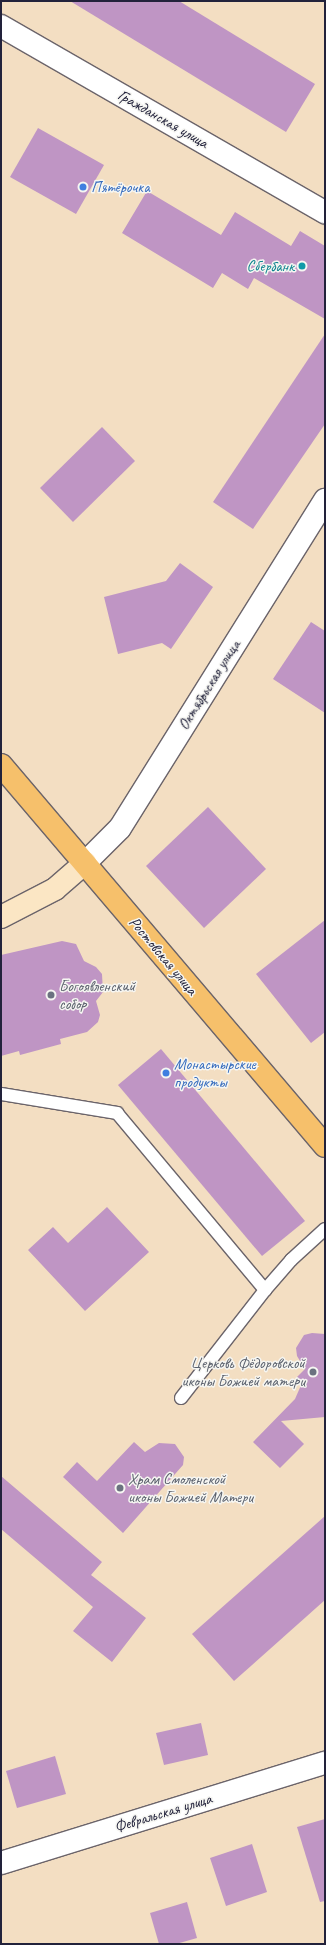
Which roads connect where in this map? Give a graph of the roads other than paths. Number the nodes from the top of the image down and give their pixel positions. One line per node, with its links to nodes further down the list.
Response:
1 (1, 26): 2 (street, Гражданская улица)
2 (325, 212)
3 (325, 500): 5 (street, Октябрьская улица)
4 (1, 765): 5 (main road, Ростовская улица)
5 (85, 863): 6 (main road); 8 (main road, Ростовская улица)
6 (1, 917)
7 (1, 1094): 10 (lane)
8 (325, 1146)
9 (325, 1229): 10 (lane)
10 (265, 1290): 11 (lane)
11 (181, 1398)
12 (325, 1763): 13 (street, Февральская улица)
13 (1, 1863)

